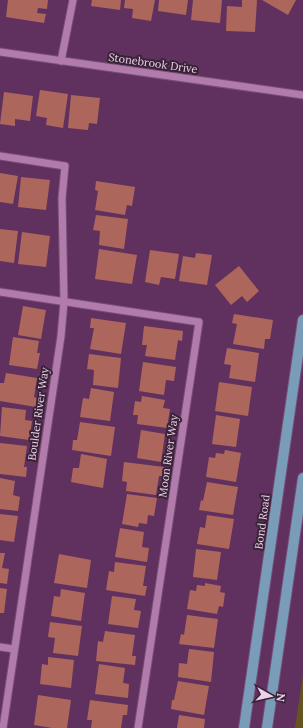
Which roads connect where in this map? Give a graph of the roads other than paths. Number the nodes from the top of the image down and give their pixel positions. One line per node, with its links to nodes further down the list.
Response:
1 (73, 0): 3 (street)
2 (0, 52): 3 (street, Stonebrook Drive)
3 (61, 61): 4 (street, Stonebrook Drive)
4 (303, 95)
5 (0, 156): 7 (street, Boulder River Way)
6 (0, 292): 7 (street)
7 (64, 302): 11 (street, Boulder River Way); 13 (street, Moon River Way)
8 (303, 320): 14 (main road, Bond Road)
9 (303, 478): 15 (main road)
10 (0, 647): 11 (street)
11 (14, 649): 12 (street, Boulder River Way)
12 (3, 728)
13 (138, 728)
14 (244, 728)
15 (267, 728)

